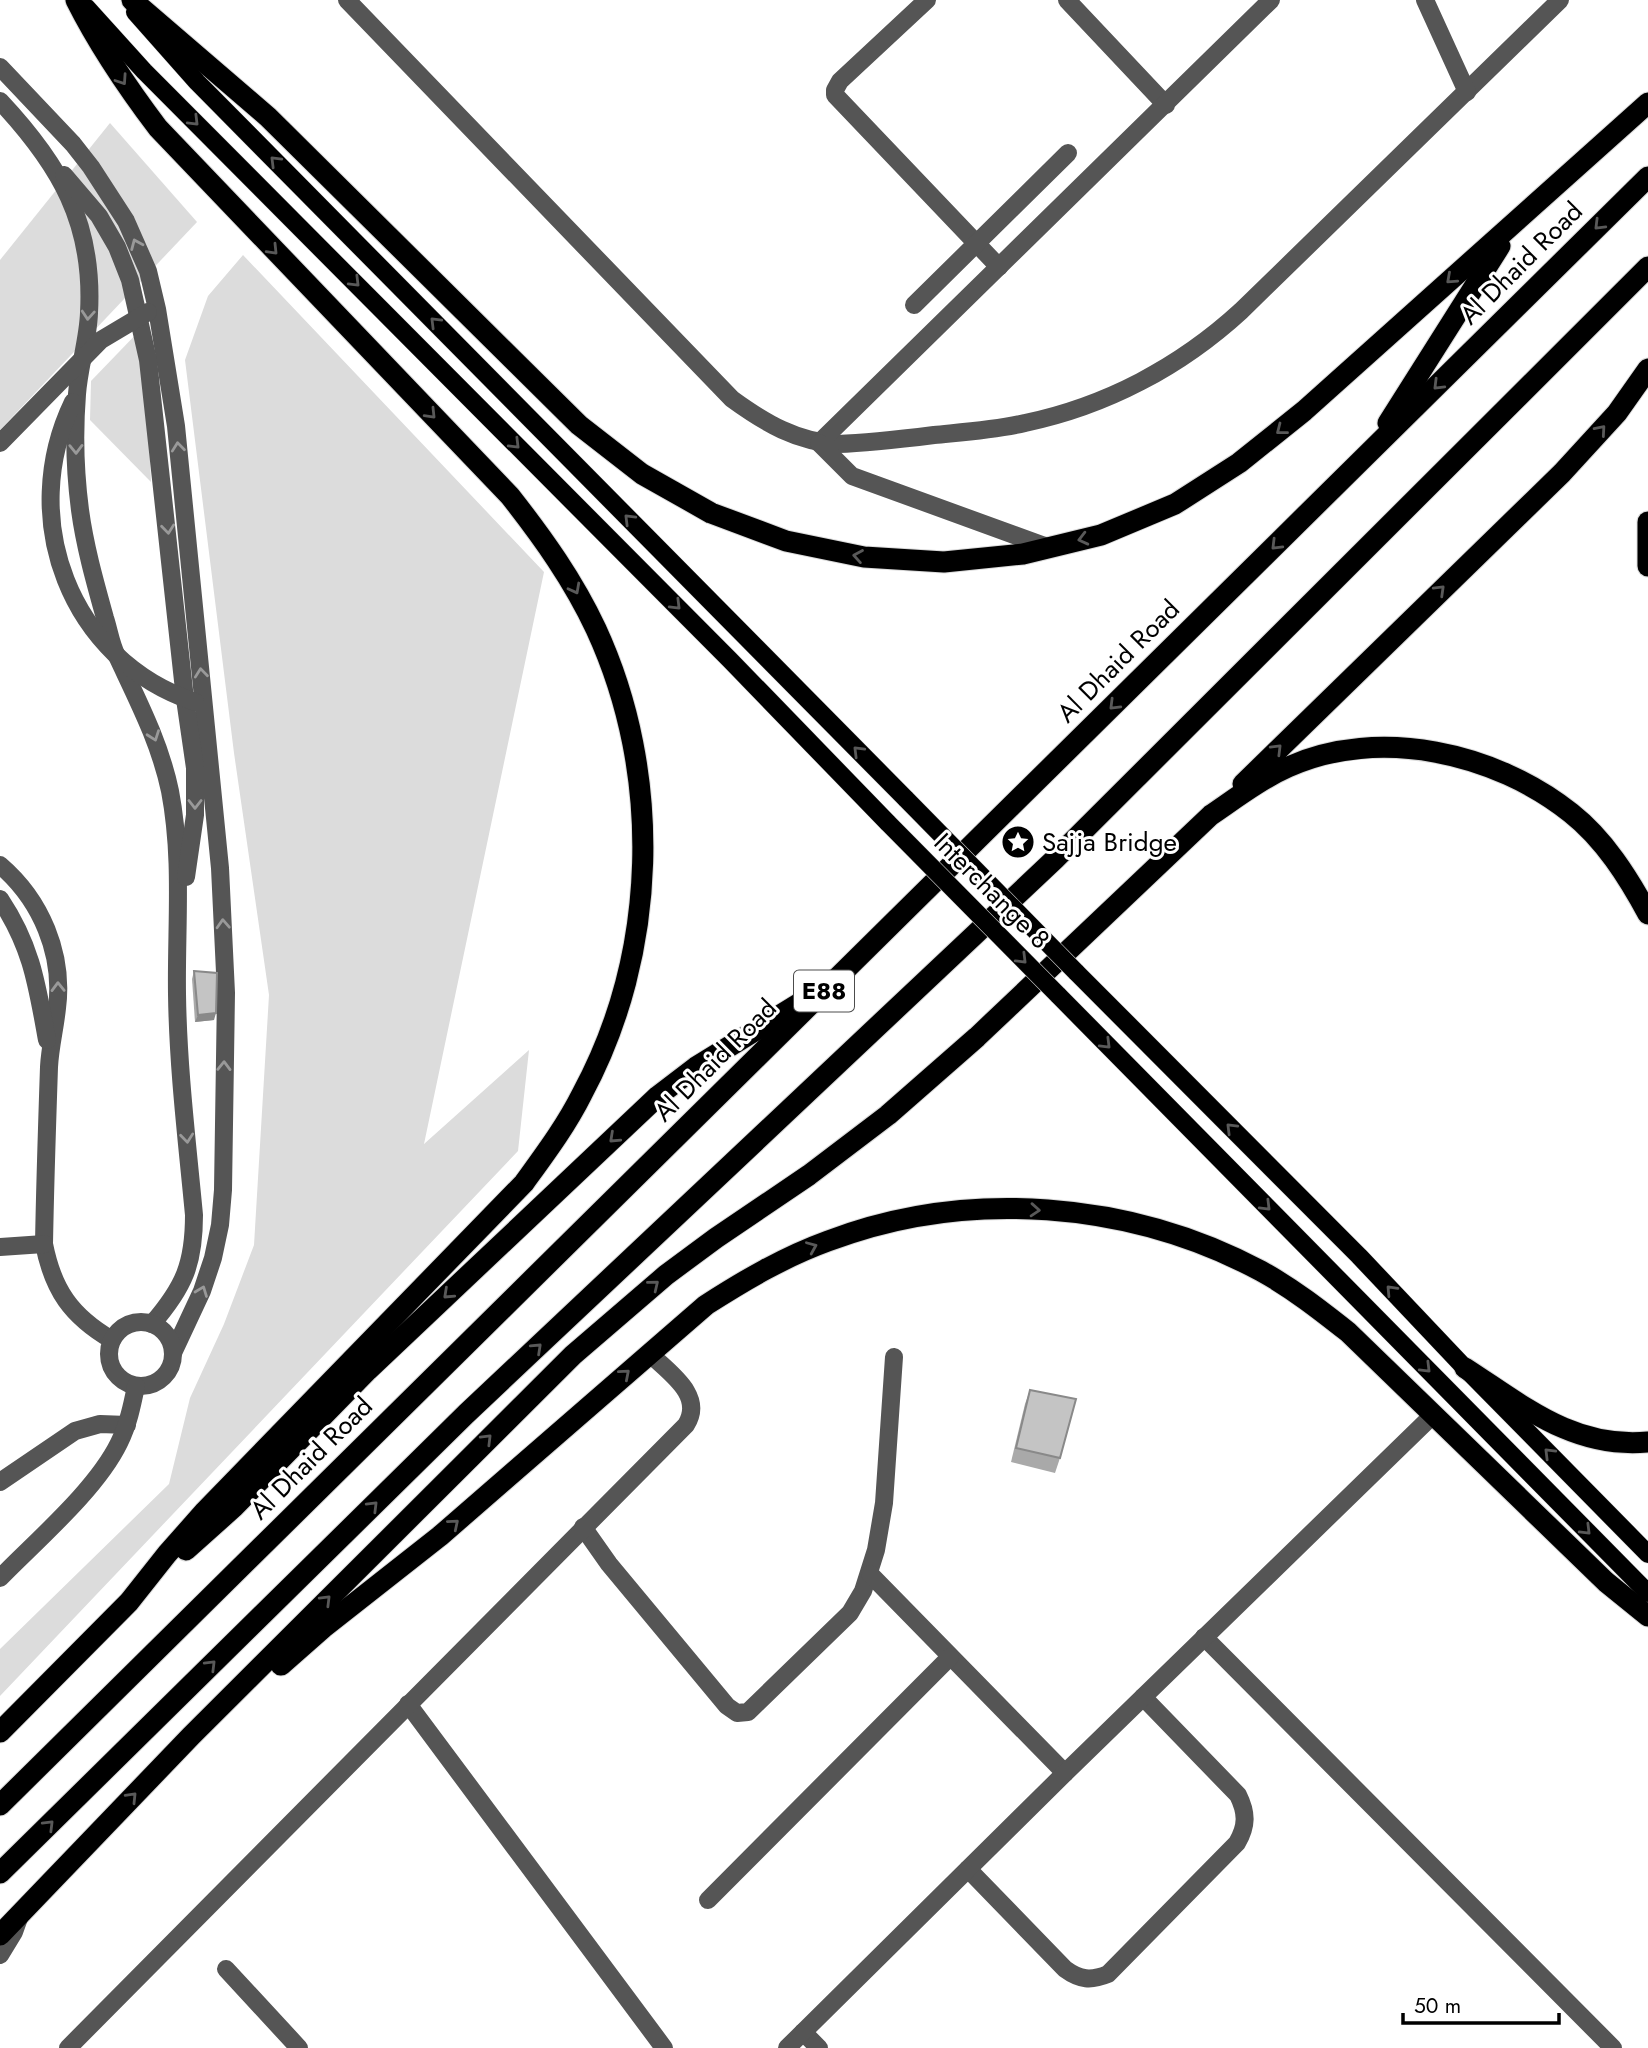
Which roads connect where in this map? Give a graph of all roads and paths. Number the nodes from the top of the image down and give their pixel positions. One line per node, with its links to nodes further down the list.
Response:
1 (78, 0): 60 (main road, Interchange 8, one-way to 60, bridge); 61 (highway, one-way to 61)
2 (125, 0): 50 (main road, Interchange 8, one-way to 2, bridge)
3 (132, 0): 31 (highway, one-way to 3)
4 (927, 0): 19 (street)
5 (1067, 0): 14 (street)
6 (1270, 0): 14 (street)
7 (1425, 0): 11 (street)
8 (1560, 0): 11 (street)
9 (352, 2): 28 (street)
10 (0, 67): 23 (street, one-way to 10)
11 (1467, 92): 28 (street)
12 (0, 101): 16 (street)
13 (1648, 103): 18 (highway)
14 (1166, 105): 20 (street)
15 (1068, 153): 19 (street)
16 (52, 163): 23 (street); 24 (street, one-way to 24)
17 (1648, 177): 29 (highway, Al Dhaid Road / E88, one-way to 29)
18 (1516, 221): 29 (highway); 31 (highway, one-way to 31)
19 (976, 243): 20 (street); 22 (street)
20 (999, 267): 28 (street)
21 (1648, 267): 72 (highway, E88, one-way to 21)
22 (914, 306)
23 (148, 312): 24 (street); 34 (street, one-way to 34); 35 (street, one-way to 23)
24 (83, 356): 26 (street); 27 (street)
25 (1648, 369): 36 (highway, one-way to 25)
26 (77, 392): 33 (street, one-way to 33); 33 (street)
27 (0, 443)
28 (819, 443): 31 (street)
29 (1371, 450): 41 (highway, Al Dhaid Road / E88, one-way to 41)
30 (1648, 522): 32 (highway)
31 (1050, 548)
32 (1648, 566)
33 (116, 655): 34 (street); 39 (street, one-way to 39)
34 (185, 699): 35 (street); 39 (street, one-way to 39)
35 (204, 705): 47 (street, one-way to 35)
36 (1211, 815): 40 (highway); 68 (highway, one-way to 36)
37 (0, 865): 42 (street, one-way to 37)
38 (0, 899): 42 (street)
39 (179, 907): 45 (street, one-way to 45)
40 (1648, 914)
41 (829, 986): 61 (highway, one-way to 61); 70 (highway, Al Dhaid Road / E88)
42 (49, 1055): 43 (street)
43 (44, 1244): 44 (street); 46 (street)
44 (0, 1247)
45 (152, 1324): 46 (street); 47 (street)
46 (112, 1340): 51 (street)
47 (173, 1353): 51 (street)
48 (649, 1353): 52 (highway, one-way to 52); 56 (street); 68 (highway, one-way to 48)
49 (894, 1357): 58 (street)
50 (1465, 1368): 54 (highway); 57 (main road, Interchange 8, one-way to 50)
51 (136, 1386): 53 (street)
52 (1433, 1415): 62 (highway); 63 (street)
53 (127, 1425): 55 (street); 59 (street)
54 (1648, 1442)
55 (0, 1482)
56 (583, 1527): 58 (street); 66 (street)
57 (1648, 1555)
58 (870, 1574): 64 (street)
59 (0, 1578)
60 (1648, 1593)
61 (128, 1602): 67 (highway)
62 (1648, 1616)
63 (1204, 1637): 65 (street); 84 (street)
64 (950, 1657): 69 (street); 73 (street)
65 (1143, 1697): 69 (street); 71 (street)
66 (408, 1704): 79 (street); 81 (street)
67 (0, 1732)
68 (191, 1736): 74 (highway, one-way to 68)
69 (1065, 1773): 71 (street)
70 (0, 1805)
71 (968, 1869): 78 (street)
72 (0, 1873)
73 (708, 1900)
74 (21, 1913): 75 (highway); 76 (street)
75 (0, 1935)
76 (0, 1955)
77 (226, 1969): 80 (street)
78 (803, 2032): 82 (street); 83 (street)
79 (68, 2048)
80 (299, 2048)
81 (664, 2048)
82 (787, 2048)
83 (819, 2048)
84 (1613, 2048)

